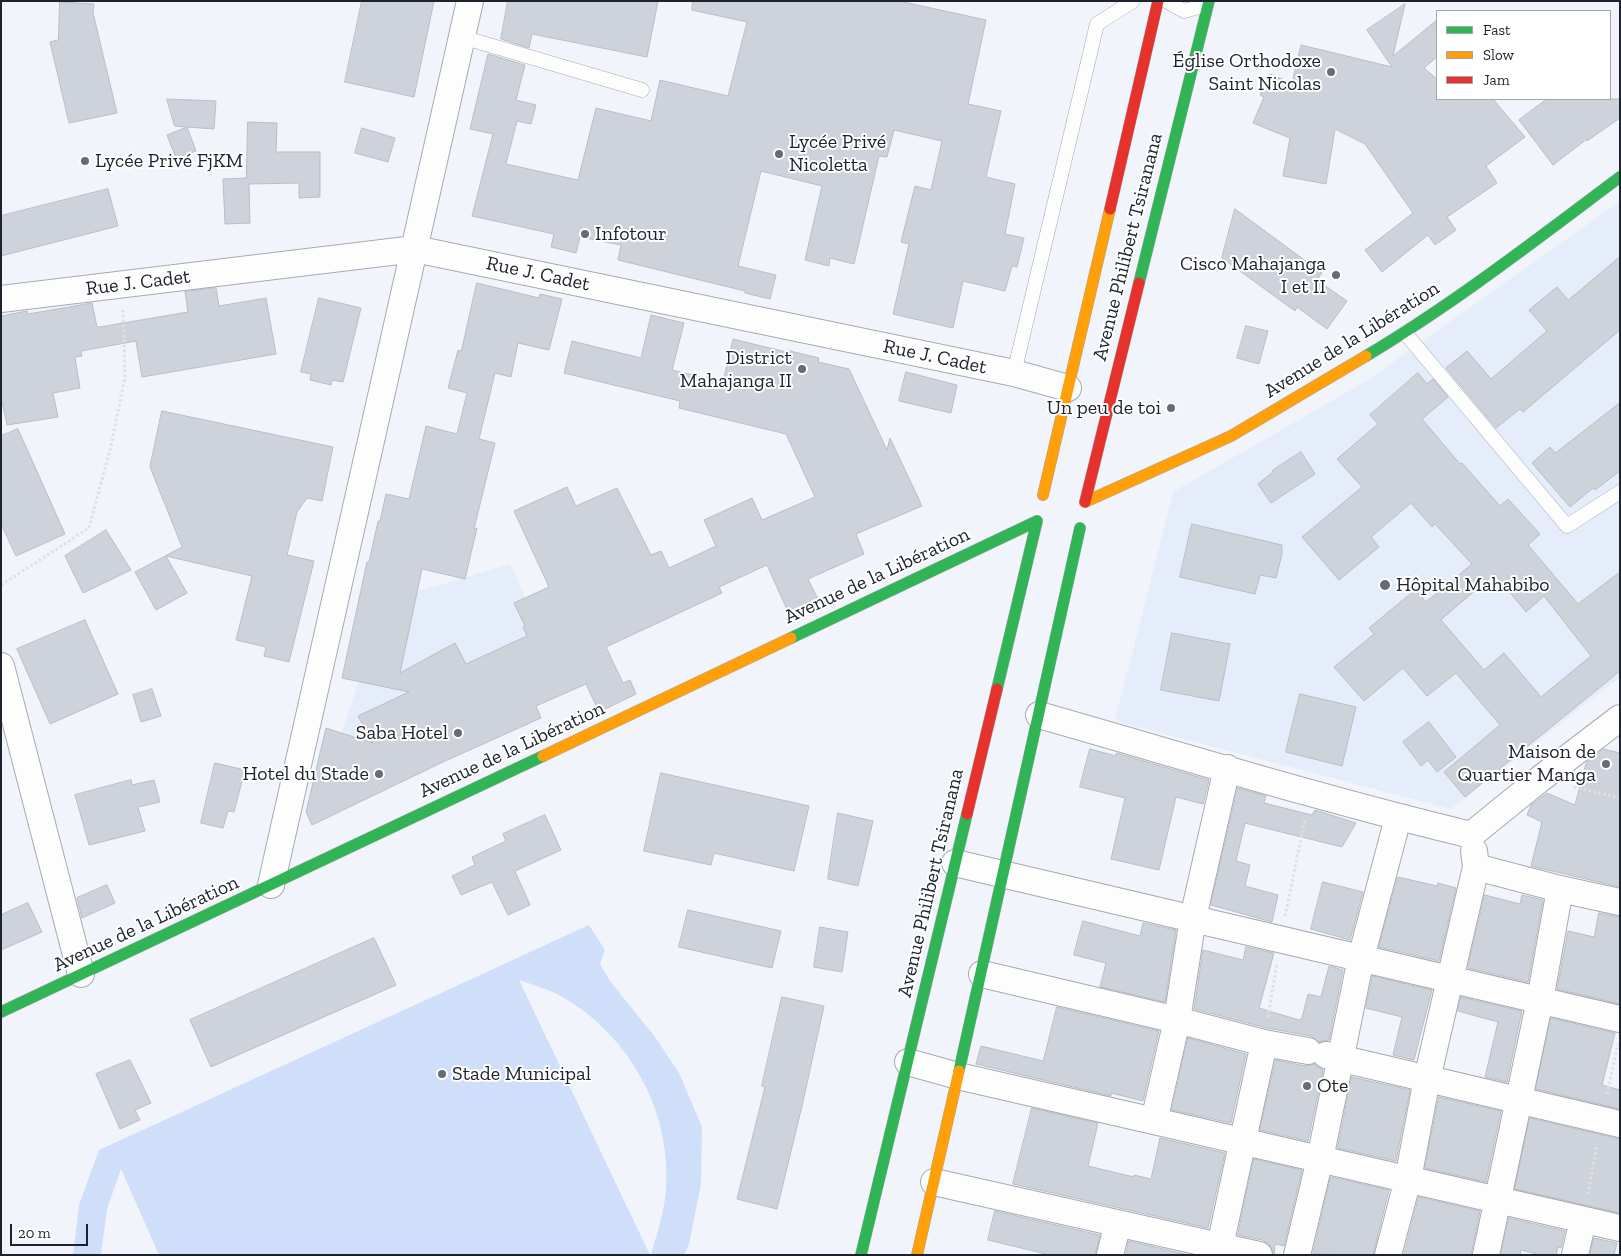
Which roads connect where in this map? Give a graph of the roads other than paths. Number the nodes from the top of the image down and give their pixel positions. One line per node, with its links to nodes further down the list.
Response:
1 (470, 1): 6 (street)
2 (1133, 1): 12 (lane)
3 (1158, 1): 13 (main road, Avenue Philibert Tsiranana)
4 (1166, 1): 5 (lane)
5 (1207, 1): 18 (main road, Avenue Philibert Tsiranana)
6 (462, 37): 7 (lane); 9 (street)
7 (642, 90)
8 (1620, 176): 11 (main road, Avenue de la Libération)
9 (415, 249): 10 (street, Rue J. Cadet); 12 (street, Rue J. Cadet); 30 (street)
10 (1, 299)
11 (1405, 334): 16 (lane); 18 (main road, Avenue de la Libération)
12 (1014, 373): 13 (street, Rue J. Cadet)
13 (1068, 388): 17 (main road, Avenue Philibert Tsiranana)
14 (1055, 487): 17 (main road, Avenue de la Libération)
15 (1075, 491): 18 (main road)
16 (1620, 492)
17 (1038, 507): 19 (main road); 27 (main road, Avenue Philibert Tsiranana); 30 (main road, Avenue de la Libération)
18 (1084, 515): 20 (main road, Avenue de la Libération); 22 (main road, Avenue Philibert Tsiranana)
19 (1047, 532)
20 (1067, 535)
21 (1, 666): 35 (street)
22 (1039, 715): 24 (street); 29 (main road, Avenue Philibert Tsiranana)
23 (1620, 718): 26 (street)
24 (1227, 768): 25 (street); 33 (street)
25 (1398, 818): 26 (street); 34 (street)
26 (1471, 835): 28 (street)
27 (955, 863): 29 (street); 44 (main road, Avenue Philibert Tsiranana)
28 (1476, 867): 31 (street); 37 (street)
29 (1004, 873): 33 (street); 36 (main road, Avenue Philibert Tsiranana)
30 (271, 886): 35 (main road, Avenue de la Libération)
31 (1560, 889): 32 (street); 38 (street)
32 (1620, 902)
33 (1193, 918): 34 (street); 41 (street)
34 (1361, 958): 37 (street); 43 (street)
35 (81, 974): 39 (main road, Avenue de la Libération)
36 (982, 974): 41 (street); 45 (main road, Avenue Philibert Tsiranana)
37 (1450, 979): 38 (street); 46 (street)
38 (1540, 1000): 40 (street); 47 (street)
39 (1, 1012)
40 (1620, 1019)
41 (1177, 1020): 42 (street); 48 (street)
42 (1264, 1043): 43 (street); 50 (street)
43 (1325, 1055): 46 (street); 51 (street)
44 (908, 1062): 45 (street); 59 (main road, Avenue Philibert Tsiranana)
45 (958, 1076): 48 (street); 53 (main road, Avenue Philibert Tsiranana)
46 (1427, 1079): 47 (street); 52 (street)
47 (1519, 1101): 49 (street); 54 (street)
48 (1154, 1121): 50 (street)
49 (1620, 1124)
50 (1243, 1141): 51 (street); 58 (street)
51 (1320, 1159): 52 (street); 63 (street)
52 (1408, 1180): 54 (street); 64 (street)
53 (934, 1182): 56 (street); 60 (main road, Avenue Philibert Tsiranana)
54 (1498, 1200): 55 (street); 65 (street)
55 (1583, 1220): 57 (street); 66 (street)
56 (1118, 1223): 58 (street); 61 (street)
57 (1620, 1228)
58 (1220, 1246): 62 (street)
59 (861, 1255)
60 (918, 1255)
61 (1110, 1255)
62 (1259, 1255)
63 (1297, 1255)
64 (1388, 1255)
65 (1486, 1255)
66 (1575, 1255)

